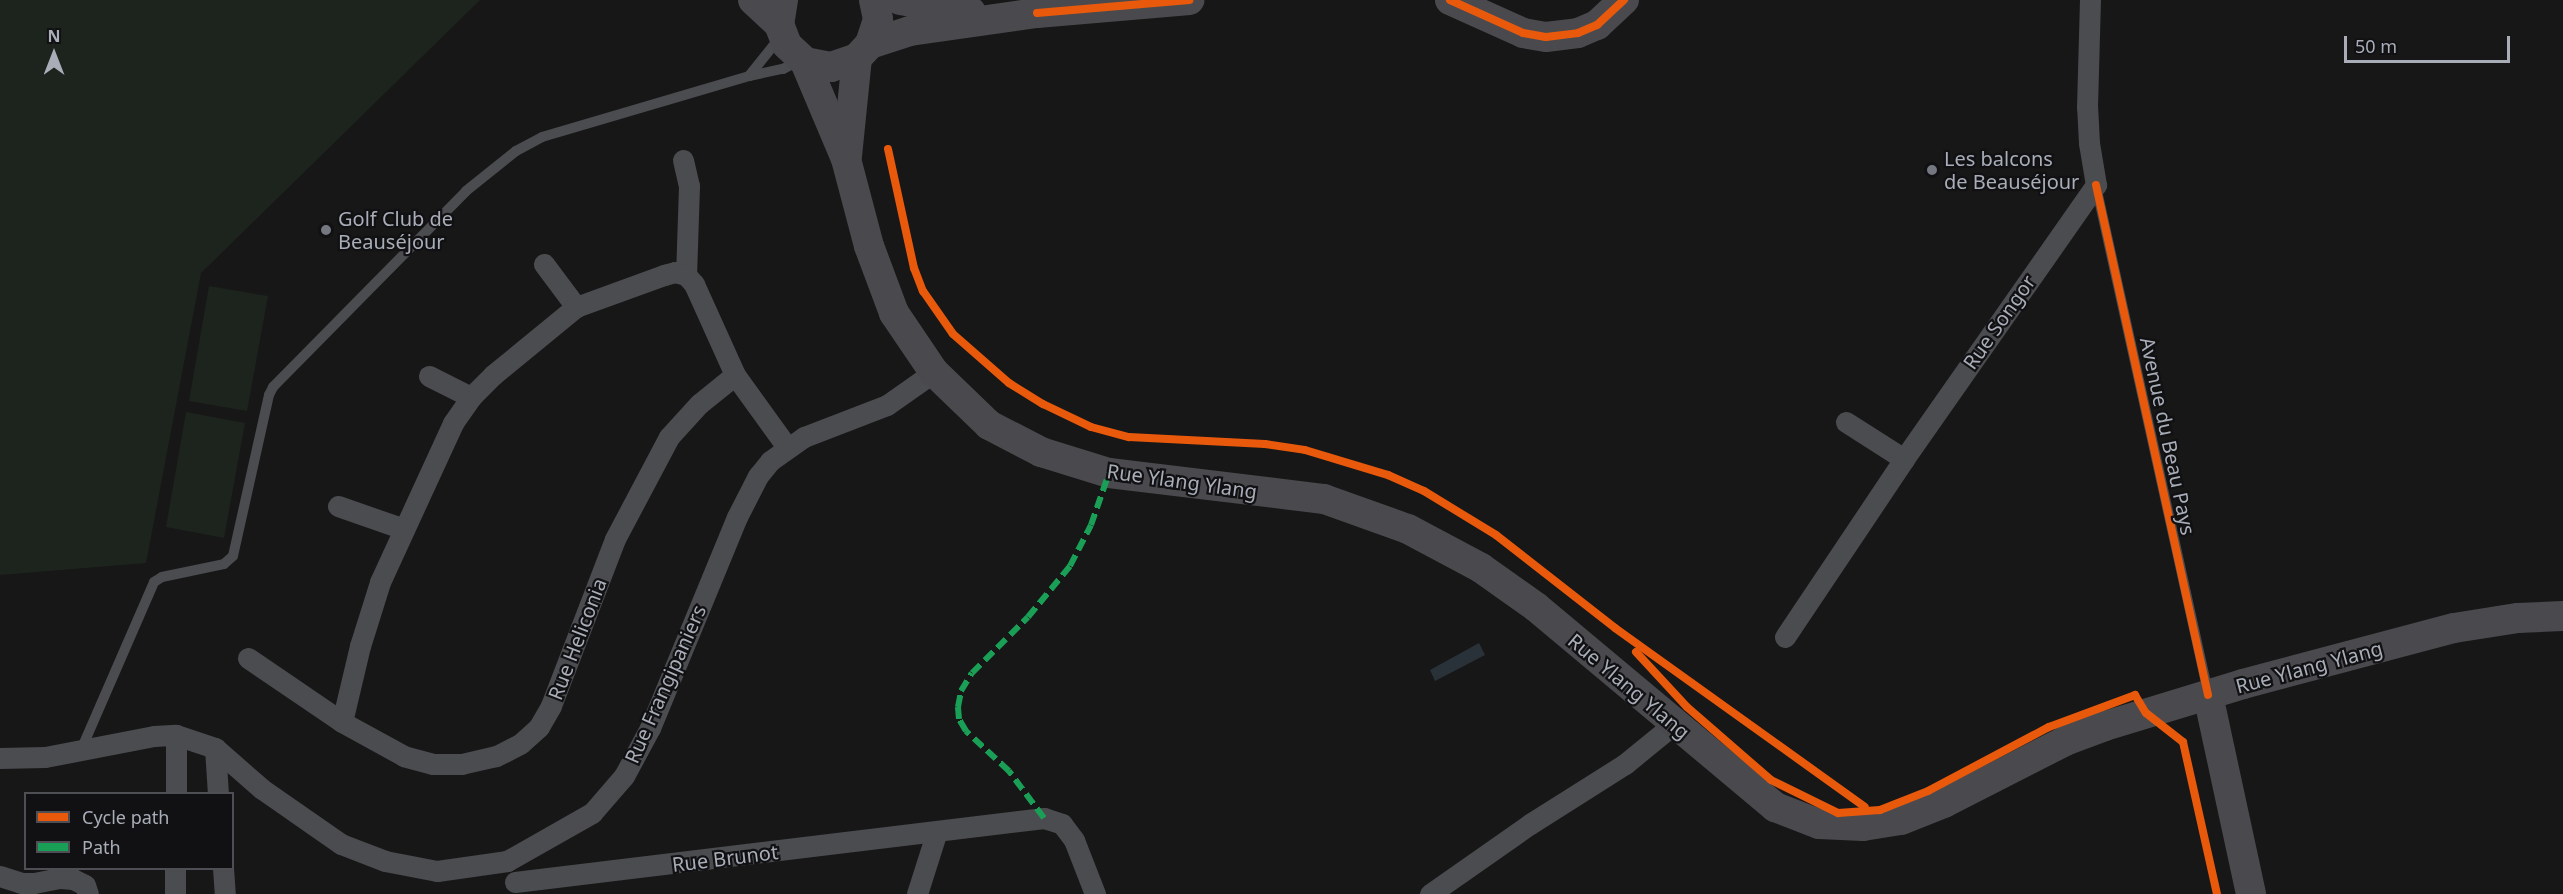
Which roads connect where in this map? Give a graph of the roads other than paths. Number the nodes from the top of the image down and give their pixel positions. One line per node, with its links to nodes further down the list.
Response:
1 (753, 0): 9 (street)
2 (874, 0): 10 (street)
3 (900, 0): 8 (street)
4 (1189, 0): 8 (street)
5 (1450, 0): 6 (street)
6 (1624, 0)
7 (2090, 0): 15 (street)
8 (1037, 13): 10 (street)
9 (781, 20): 11 (street); 12 (lane)
10 (863, 51): 11 (street); 13 (street)
11 (804, 61): 12 (lane); 13 (street)
12 (749, 75): 36 (lane)
13 (846, 159): 19 (street, Rue Ylang Ylang)
14 (683, 160): 17 (street)
15 (2096, 185): 25 (street, Rue Songor); 31 (lane, Avenue du Beau Pays)
16 (544, 264): 18 (street)
17 (687, 275): 18 (street); 20 (street)
18 (576, 308): 22 (street)
19 (934, 372): 24 (street, Rue Frangipaniers); 33 (street, Rue Ylang Ylang)
20 (735, 375): 24 (street); 32 (street, Rue Heliconia)
21 (429, 376): 22 (street)
22 (471, 397): 27 (street)
23 (1846, 422): 25 (street)
24 (786, 447): 41 (street, Rue Frangipaniers)
25 (1904, 459): 29 (street, Rue Songor)
26 (338, 506): 27 (street)
27 (404, 529): 32 (street)
28 (2563, 616): 31 (street, Rue Ylang Ylang)
29 (1785, 637)
30 (248, 658): 32 (street, Rue Heliconia)
31 (2208, 695): 33 (street, Rue Ylang Ylang); 52 (street, Avenue du Beau Pays)
32 (342, 722)
33 (1674, 724): 51 (street)
34 (176, 735): 35 (street, Rue Frangipaniers); 36 (street, Rue Frangipaniers); 38 (street)
35 (215, 748): 39 (street); 41 (street, Rue Frangipaniers)
36 (81, 750): 37 (street, Rue Frangipaniers)
37 (0, 758)
38 (176, 792)
39 (218, 792)
40 (936, 834): 45 (street, Rue Brunot); 49 (street); 50 (street, Rue Brunot)
41 (507, 861): 45 (street)
42 (176, 870): 47 (street)
43 (223, 870): 48 (street)
44 (0, 876): 46 (street)
45 (518, 888)
46 (88, 894)
47 (175, 894)
48 (225, 894)
49 (917, 894)
50 (1095, 894)
51 (1430, 894)
52 (2251, 894)

